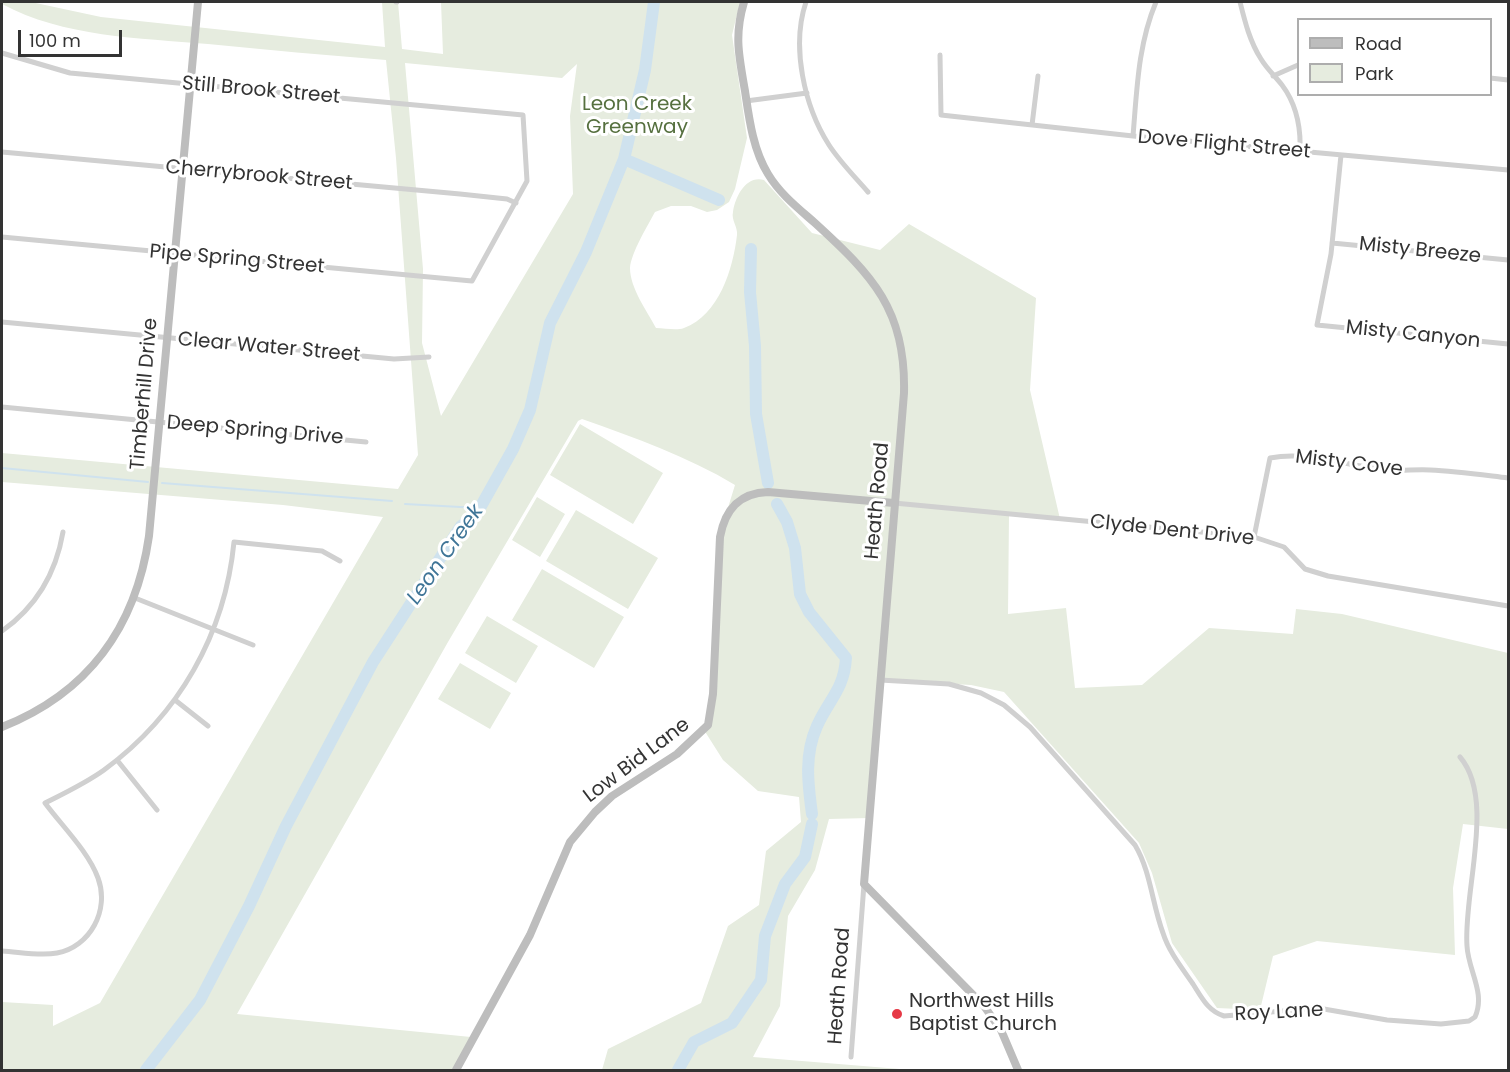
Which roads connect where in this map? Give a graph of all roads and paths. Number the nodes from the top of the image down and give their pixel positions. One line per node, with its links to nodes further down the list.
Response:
1 (198, 2): 13 (street, Timberhill Drive)
2 (744, 2): 15 (street, Heath Road)
3 (806, 2): 14 (street)
4 (1156, 2): 17 (street)
5 (1240, 2): 10 (street)
6 (2, 52): 13 (street, Still Brook Street)
7 (940, 55): 16 (street, Dove Flight Street)
8 (1297, 66): 10 (street)
9 (1038, 76): 16 (street)
10 (1273, 76): 19 (street)
11 (1492, 78): 12 (street)
12 (1509, 80)
13 (190, 84): 21 (street, Timberhill Drive); 24 (street, Still Brook Street)
14 (807, 93): 15 (street); 23 (street)
15 (746, 101): 37 (street, Heath Road)
16 (1032, 125): 17 (street, Dove Flight Street)
17 (1133, 136): 19 (street, Dove Flight Street)
18 (2, 152): 21 (street, Cherrybrook Street)
19 (1300, 152): 20 (street, Dove Flight Street)
20 (1341, 155): 22 (street, Dove Flight Street); 26 (street)
21 (182, 169): 24 (street, Cherrybrook Street); 27 (street, Timberhill Drive)
22 (1509, 170)
23 (868, 192)
24 (516, 203): 27 (street, Pipe Spring Street)
25 (2, 237): 27 (street, Pipe Spring Street)
26 (1332, 243): 28 (street, Misty Breeze); 31 (street, Misty Canyon)
27 (175, 254): 30 (street, Timberhill Drive)
28 (1509, 260)
29 (2, 322): 30 (street, Clear Water Street)
30 (166, 338): 32 (street, Clear Water Street); 34 (street, Timberhill Drive)
31 (1509, 344)
32 (429, 357)
33 (2, 407): 34 (street, Deep Spring Drive)
34 (159, 422): 35 (street, Deep Spring Drive); 41 (street, Timberhill Drive)
35 (366, 442)
36 (1509, 478): 39 (street, Misty Cove)
37 (894, 503): 39 (street, Clyde Dent Drive); 46 (street, Heath Road); 56 (street, Low Bid Lane)
38 (63, 532): 44 (street)
39 (1254, 537): 42 (street, Clyde Dent Drive)
40 (340, 561): 43 (street)
41 (135, 598): 43 (street); 49 (street, Timberhill Drive)
42 (1509, 606)
43 (214, 629): 45 (street); 47 (street)
44 (2, 632)
45 (254, 645)
46 (880, 680): 50 (street, Roy Lane); 53 (street, Heath Road)
47 (174, 700): 48 (street); 51 (street)
48 (208, 726)
49 (2, 727)
50 (1460, 757)
51 (117, 759): 52 (street); 54 (street)
52 (157, 810)
53 (864, 884): 55 (street, Heath Road); 57 (street)
54 (2, 951)
55 (851, 1057)
56 (456, 1071)
57 (1018, 1071)

